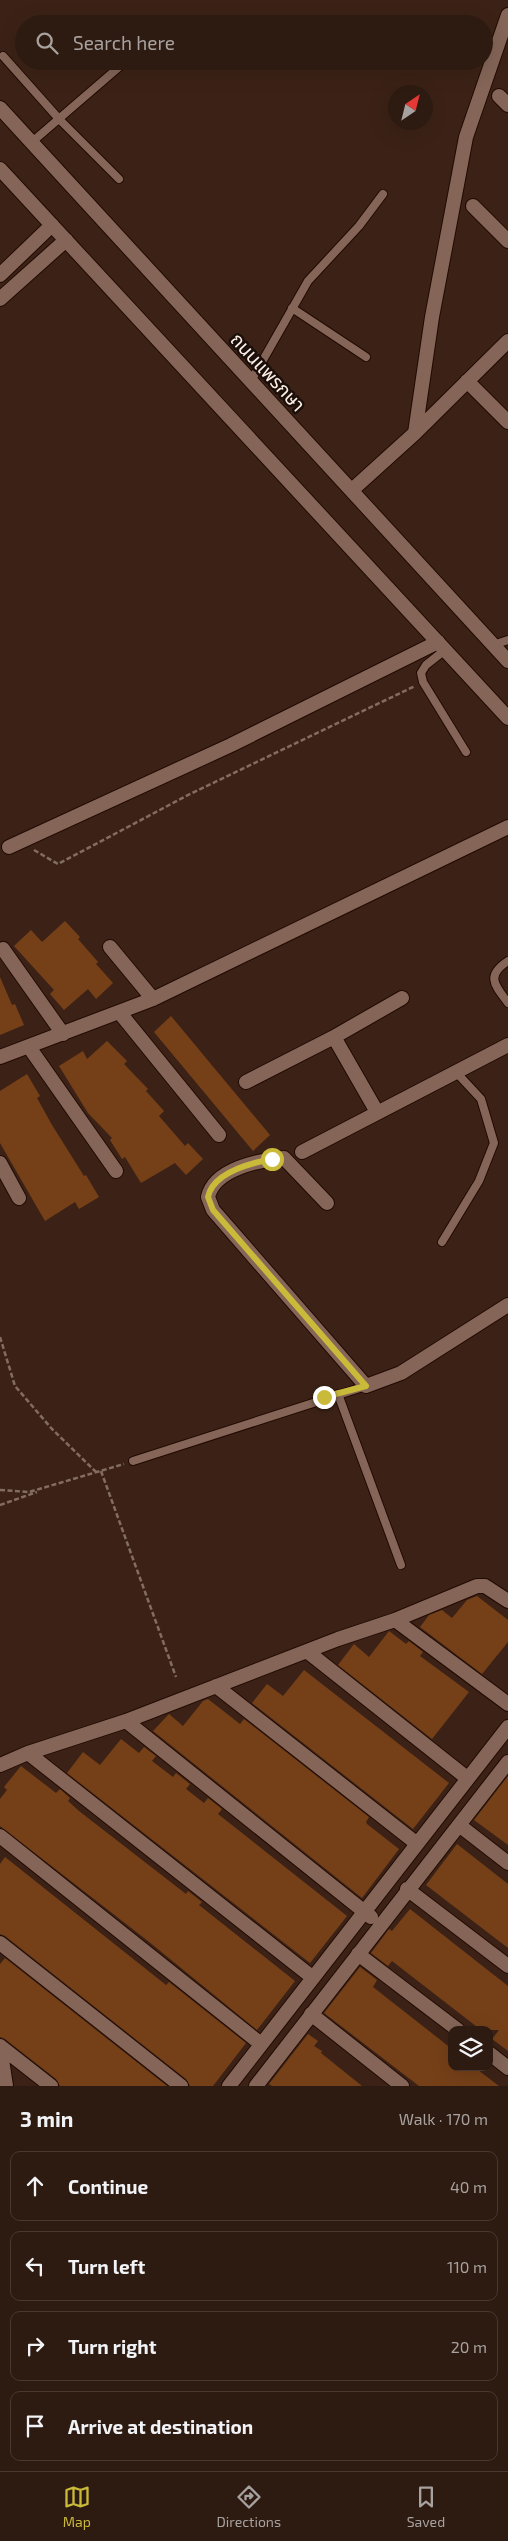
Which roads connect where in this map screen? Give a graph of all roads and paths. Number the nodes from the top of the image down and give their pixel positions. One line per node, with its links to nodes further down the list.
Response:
1 (508, 16): 3 (street)
2 (3, 56): 4 (lane)
3 (493, 60)
4 (15, 69)
5 (15, 70): 9 (lane)
6 (116, 70): 9 (lane)
7 (489, 70): 26 (street)
8 (0, 108): 10 (street, ถนนแพรกษา)
9 (60, 120): 10 (lane); 12 (lane)
10 (32, 142): 24 (street, ถนนแพรกษา)
11 (0, 169): 15 (street)
12 (119, 179)
13 (383, 194): 20 (lane)
14 (473, 206): 17 (street)
15 (52, 225): 16 (street); 18 (street)
16 (66, 240): 19 (street); 30 (street)
17 (508, 241)
18 (0, 275)
19 (0, 299)
20 (292, 308): 22 (lane); 24 (lane)
21 (508, 341): 23 (street)
22 (366, 357)
23 (467, 381): 25 (street); 26 (street)
24 (251, 382): 27 (street, ถนนแพรกษา)
25 (508, 422)
26 (415, 433): 27 (street)
27 (352, 490): 29 (street, ถนนแพรกษา)
28 (508, 640): 29 (lane)
29 (493, 644): 31 (street, ถนนแพรกษา)
30 (442, 646): 32 (lane); 33 (street); 37 (street)
31 (508, 661)
32 (423, 682): 34 (lane); 36 (path)
33 (508, 718)
34 (466, 752)
35 (508, 827): 42 (street)
36 (27, 846)
37 (9, 847)
38 (110, 948): 42 (street)
39 (3, 949): 45 (street)
40 (508, 961): 43 (lane)
41 (402, 998): 46 (street)
42 (153, 999): 44 (street)
43 (508, 1003)
44 (120, 1013): 45 (street); 53 (street)
45 (63, 1034): 48 (street)
46 (334, 1037): 51 (street); 52 (street)
47 (508, 1045): 50 (street)
48 (29, 1047): 49 (street); 56 (street)
49 (0, 1057)
50 (455, 1071): 52 (street); 59 (lane)
51 (246, 1082)
52 (377, 1112): 54 (street)
53 (219, 1135)
54 (302, 1152)
55 (0, 1163): 57 (street)
56 (116, 1171)
57 (19, 1198)
58 (327, 1203): 62 (street)
59 (442, 1242)
60 (508, 1305): 62 (street)
61 (0, 1337): 66 (path)
62 (366, 1386): 63 (lane)
63 (338, 1394): 64 (lane); 70 (lane)
64 (132, 1461): 65 (path)
65 (101, 1471): 66 (path); 74 (path)
66 (96, 1472): 67 (path)
67 (67, 1481): 68 (path); 69 (path)
68 (0, 1490)
69 (0, 1505)
70 (402, 1565)
71 (508, 1602): 72 (street)
72 (396, 1620): 73 (street); 76 (street)
73 (308, 1652): 75 (street); 82 (street)
74 (176, 1677)
75 (216, 1686): 77 (street); 85 (street)
76 (508, 1704)
77 (126, 1721): 79 (street); 88 (street)
78 (508, 1727): 82 (street)
79 (28, 1752): 80 (street); 93 (street)
80 (0, 1765)
81 (507, 1766): 83 (street)
82 (467, 1778): 85 (street)
83 (459, 1825): 86 (street); 87 (street)
84 (0, 1836): 96 (street)
85 (416, 1843): 88 (street)
86 (508, 1863)
87 (407, 1889): 89 (street); 92 (street)
88 (365, 1912): 89 (street); 93 (street)
89 (381, 1924): 91 (street)
90 (0, 1943): 103 (street)
91 (358, 1954): 94 (street); 95 (street)
92 (508, 1966)
93 (312, 1978): 96 (street)
94 (311, 2014): 100 (street); 105 (street)
95 (453, 2026)
96 (261, 2044): 104 (street)
97 (0, 2046): 101 (street); 102 (street)
98 (493, 2056): 99 (street)
99 (508, 2068)
100 (260, 2085)
101 (6, 2086)
102 (51, 2086)
103 (181, 2086)
104 (229, 2086)
105 (402, 2086)

